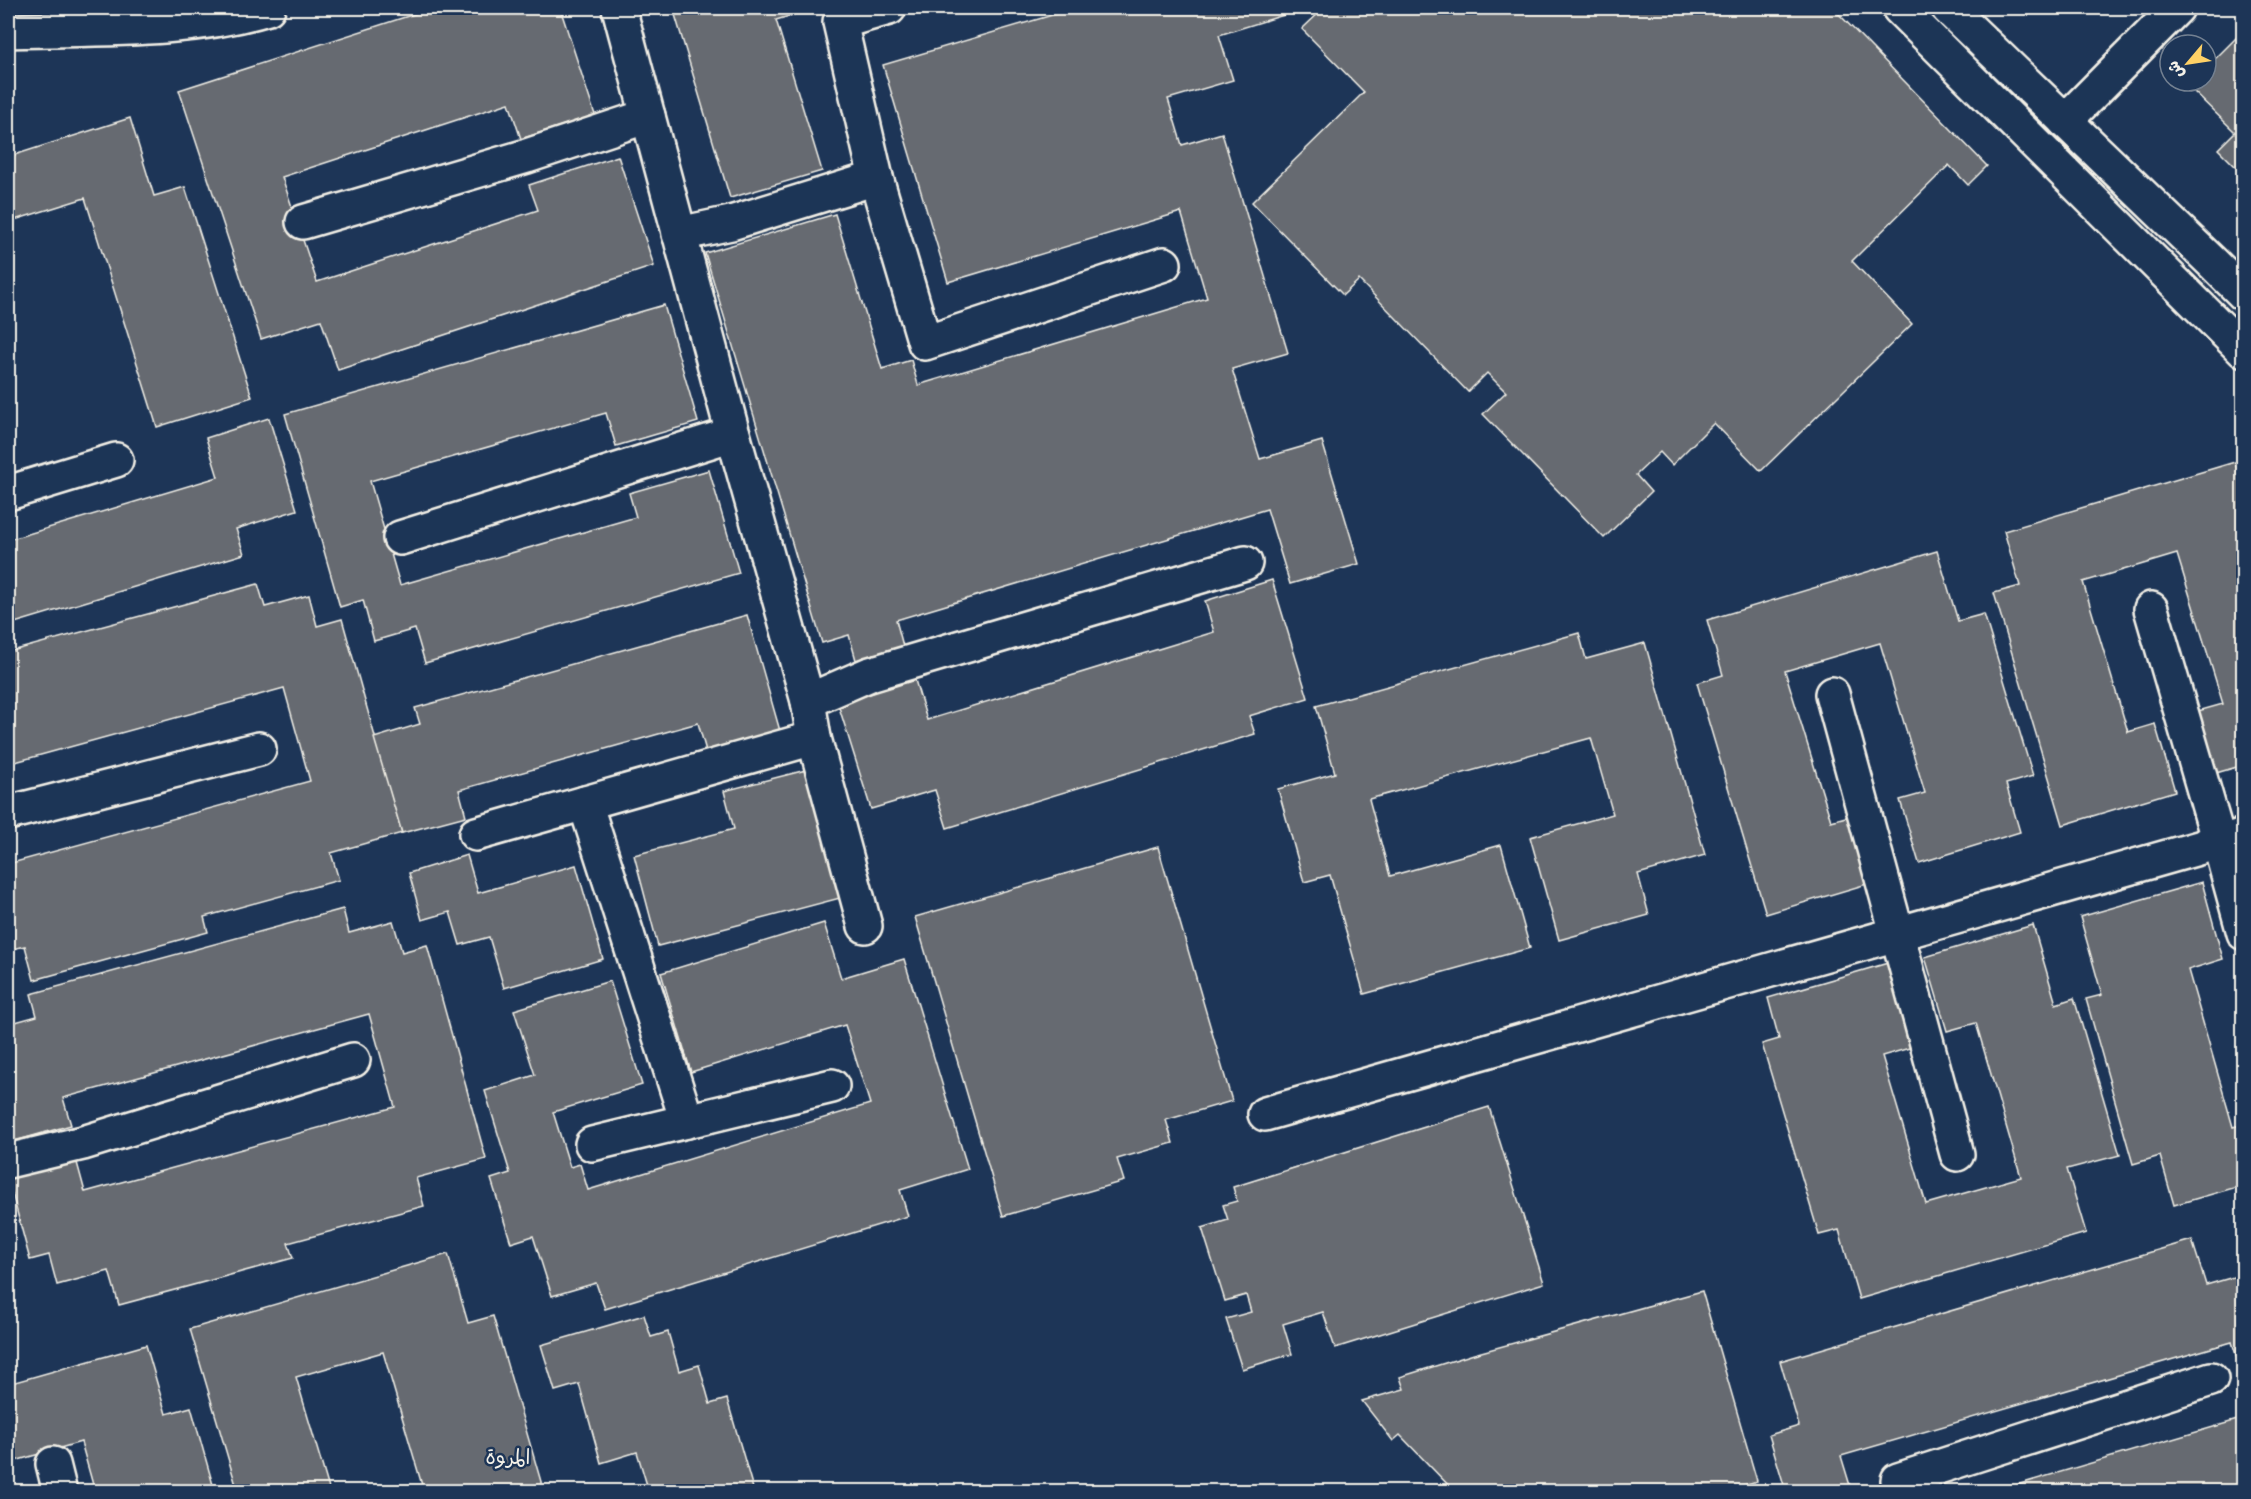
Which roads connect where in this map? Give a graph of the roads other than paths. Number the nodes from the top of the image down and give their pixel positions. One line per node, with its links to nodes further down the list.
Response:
1 (268, 8): 7 (street)
2 (619, 8): 8 (street)
3 (889, 8): 10 (street)
4 (1899, 8): 15 (street)
5 (1948, 8): 9 (street)
6 (2177, 8): 9 (street)
7 (8, 31)
8 (648, 116): 11 (street); 12 (street)
9 (2065, 121): 14 (street)
10 (876, 178): 12 (street); 13 (street)
11 (303, 222)
12 (680, 234): 16 (street)
13 (1164, 264)
14 (2244, 294)
15 (2244, 351)
16 (733, 434): 19 (street); 23 (street)
17 (116, 460): 18 (street)
18 (8, 493)
19 (400, 538)
20 (1245, 562): 23 (street)
21 (2151, 609): 29 (street)
22 (1832, 694): 32 (street)
23 (807, 701): 24 (street)
24 (814, 738): 26 (street); 30 (street)
25 (259, 748): 27 (street)
26 (585, 803): 28 (street); 36 (street)
27 (8, 813)
28 (476, 834)
29 (2231, 839): 31 (street); 32 (street)
30 (865, 926)
31 (2244, 933)
32 (1898, 934): 35 (street); 38 (street)
33 (353, 1060): 39 (street)
34 (832, 1086): 36 (street)
35 (1265, 1114)
36 (687, 1121): 37 (street)
37 (592, 1144)
38 (1957, 1154)
39 (8, 1161)
40 (2211, 1379): 41 (street)
41 (1901, 1491)

